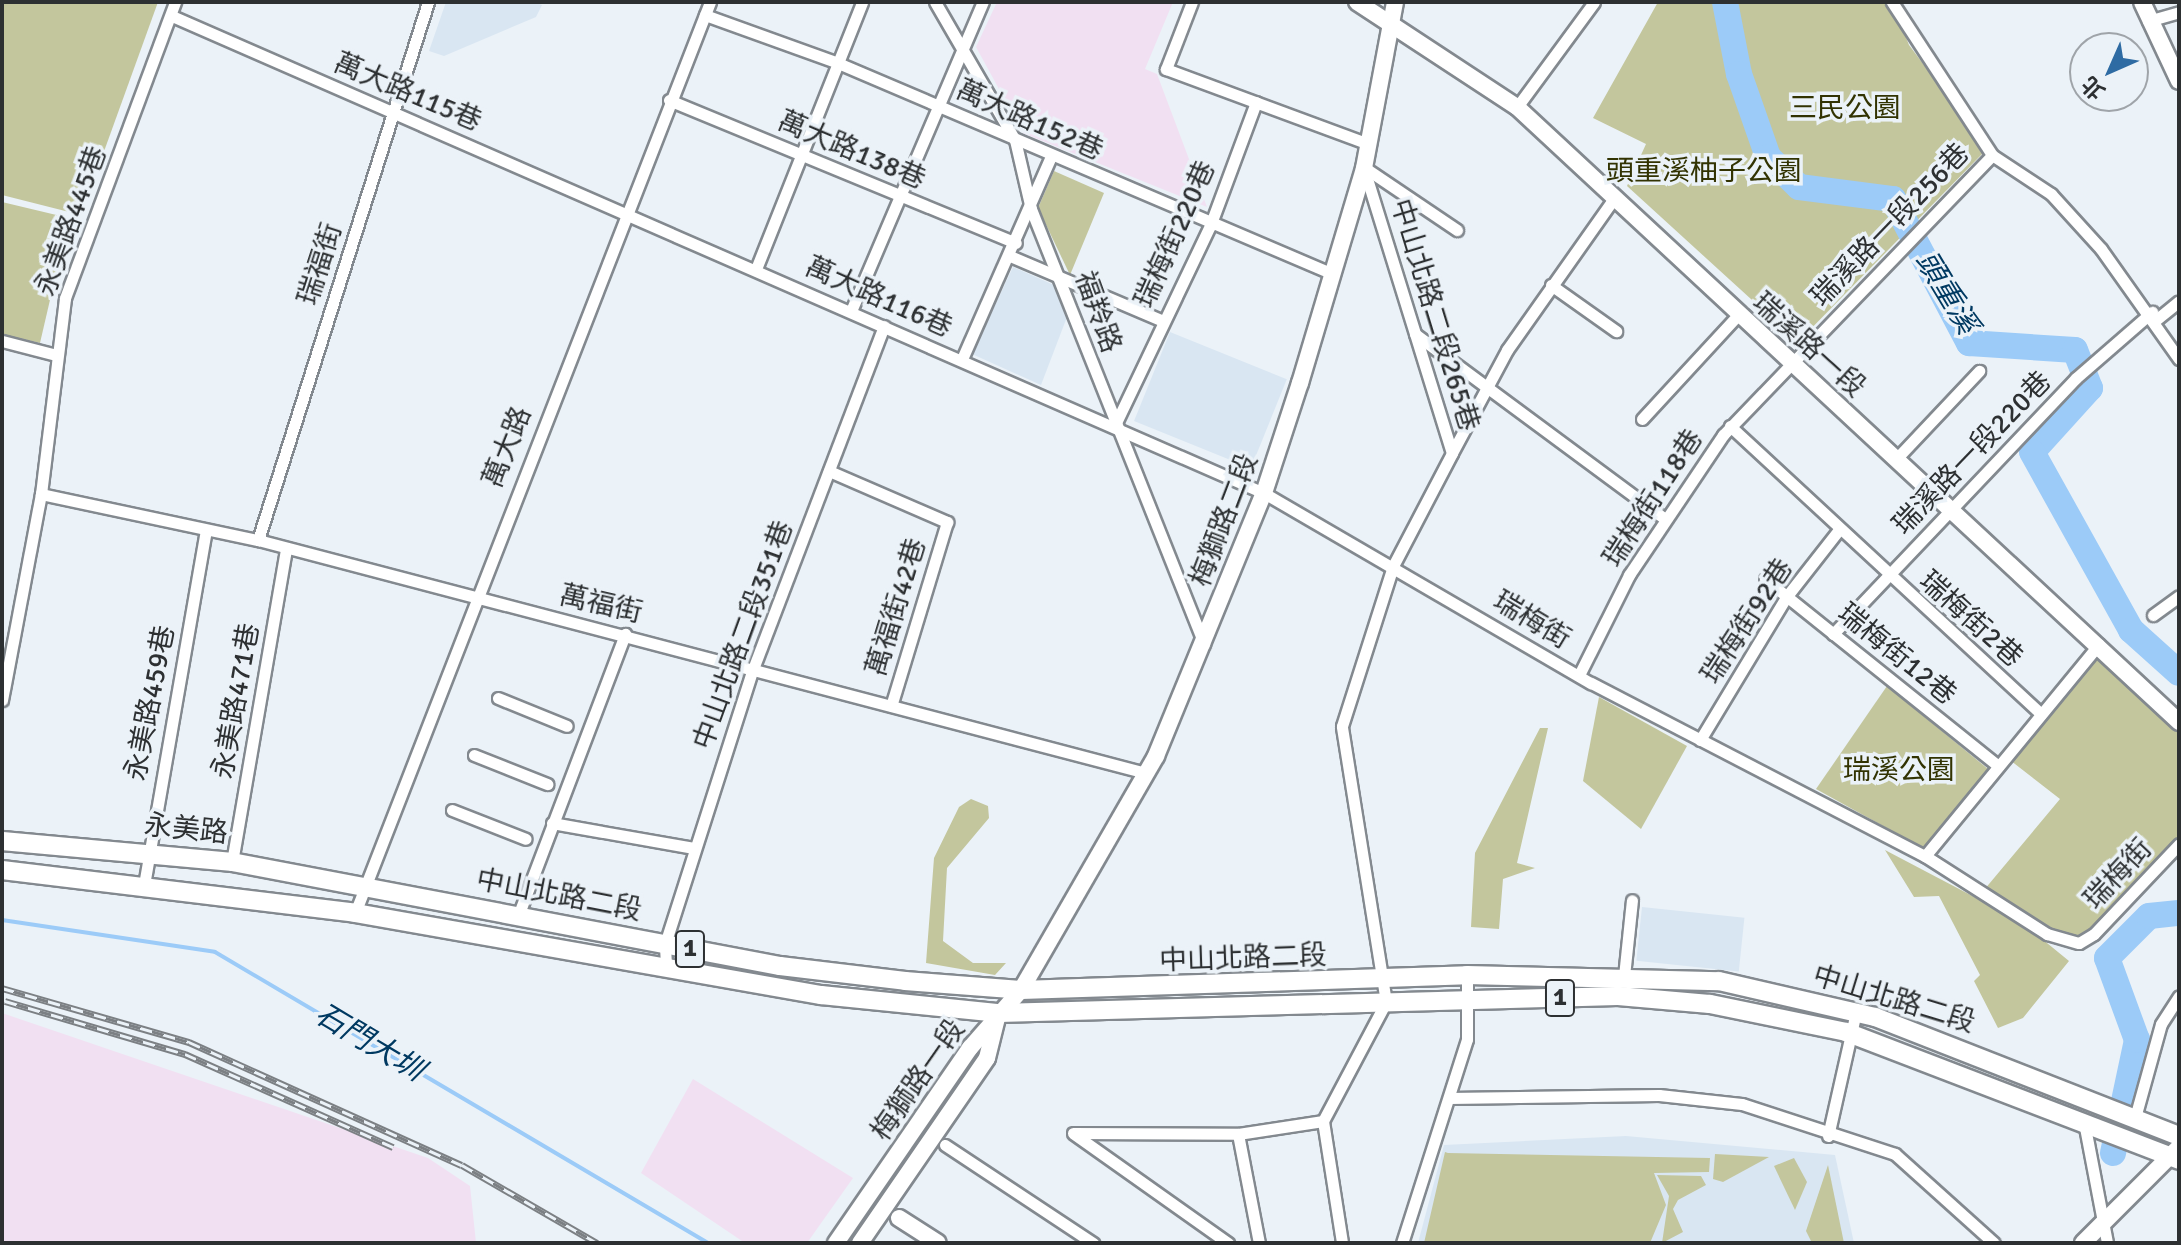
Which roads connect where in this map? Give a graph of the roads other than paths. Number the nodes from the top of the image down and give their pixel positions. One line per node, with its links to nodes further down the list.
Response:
1 (175, 2): 15 (street, 永美路445巷)
2 (428, 2): 25 (street, 瑞福街)
3 (710, 2): 14 (street, 萬大路)
4 (862, 2): 19 (street)
5 (935, 2): 18 (street, 福羚路)
6 (983, 2): 18 (street)
7 (1192, 2): 22 (street)
8 (1357, 2): 17 (street, 瑞溪路一段)
9 (1395, 2): 17 (street, 梅獅路二段)
10 (1594, 2): 24 (street)
11 (1892, 2): 29 (street)
12 (2142, 2): 16 (street)
13 (2179, 12): 16 (street)
14 (705, 15): 19 (street, 萬大路152巷); 21 (street, 萬大路)
15 (172, 16): 25 (street, 萬大路115巷); 53 (street, 永美路445巷)
16 (2148, 21): 20 (street)
17 (1390, 25): 24 (street, 瑞溪路一段); 27 (street, 梅獅路二段)
18 (965, 48): 23 (street); 26 (street, 福羚路)
19 (838, 63): 23 (street, 萬大路152巷); 28 (street)
20 (2179, 81)
21 (669, 100): 28 (street, 萬大路138巷); 35 (street, 萬大路)
22 (1256, 102): 27 (street); 36 (street, 瑞梅街220巷)
23 (941, 107): 26 (street, 萬大路152巷); 32 (street)
24 (1517, 107): 33 (street, 瑞溪路一段)
25 (394, 112): 35 (street, 萬大路115巷); 71 (street, 瑞福街)
26 (1015, 140): 30 (street, 萬大路152巷); 34 (street, 福羚路)
27 (1369, 144): 31 (street, 梅獅路二段)
28 (801, 154): 32 (street, 萬大路138巷); 40 (street)
29 (1992, 155): 46 (street); 56 (street, 瑞溪路一段256巷)
30 (1051, 156): 34 (street); 36 (street, 萬大路152巷)
31 (1364, 168): 37 (street); 41 (street, 梅獅路二段); 51 (street, 中山北路二段265巷)
32 (902, 197): 38 (street, 萬大路138巷); 45 (street)
33 (1613, 200): 43 (street); 47 (street, 瑞溪路一段)
34 (1031, 209): 38 (street); 42 (street, 福羚路)
35 (624, 212): 40 (street, 萬大路116巷); 78 (street, 萬大路)
36 (1210, 226): 41 (street, 萬大路152巷); 48 (street, 瑞梅街220巷)
37 (1457, 230)
38 (1016, 243): 39 (street)
39 (1010, 256): 42 (street); 54 (street)
40 (756, 269): 45 (street, 萬大路116巷)
41 (1333, 274): 65 (street, 梅獅路二段)
42 (1060, 278): 48 (street); 61 (street, 福羚路)
43 (1551, 285): 50 (street); 58 (street)
44 (2179, 301): 46 (street, 瑞溪路一段220巷)
45 (851, 311): 49 (street, 萬大路116巷)
46 (2154, 315): 55 (street); 67 (street, 瑞溪路一段220巷)
47 (1737, 316): 56 (street, 瑞溪路一段); 59 (street)
48 (1163, 321): 61 (street, 瑞梅街220巷)
49 (884, 326): 54 (street, 萬大路116巷); 64 (street, 中山北路二段351巷)
50 (1616, 331)
51 (1415, 334): 58 (street); 62 (street, 中山北路二段265巷)
52 (2, 341): 53 (street)
53 (56, 355): 66 (street, 永美路445巷)
54 (962, 359): 61 (street, 萬大路116巷)
55 (2179, 359)
56 (1790, 363): 60 (street, 瑞梅街118巷); 63 (street, 瑞溪路一段)
57 (1979, 371): 63 (street)
58 (1487, 381): 62 (street); 68 (street)
59 (1642, 419)
60 (1730, 426): 68 (street, 瑞梅街118巷); 70 (street, 瑞梅街2巷)
61 (1114, 427): 65 (street, 瑞梅街); 83 (street, 福羚路)
62 (1452, 453): 73 (street, 中山北路二段265巷)
63 (1897, 458): 67 (street, 瑞溪路一段)
64 (829, 471): 84 (street, 中山北路二段351巷); 89 (street, 萬福街42巷)
65 (1264, 493): 73 (street, 瑞梅街); 83 (street, 梅獅路二段)
66 (41, 494): 69 (street, 萬福街); 86 (street, 永美路445巷)
67 (1953, 507): 74 (street, 瑞溪路一段220巷); 82 (street, 瑞溪路一段)
68 (1664, 518): 85 (street, 瑞梅街118巷)
69 (206, 530): 71 (street, 萬福街); 104 (street, 永美路459巷)
70 (1838, 531): 74 (street, 瑞梅街2巷); 76 (street, 瑞梅街92巷)
71 (258, 540): 72 (street, 萬福街)
72 (286, 549): 78 (street, 萬福街); 106 (street, 永美路471巷)
73 (1393, 566): 85 (street, 瑞梅街); 117 (street, 中山北路二段265巷)
74 (1888, 576): 81 (street, 瑞溪路一段220巷); 90 (street, 瑞梅街2巷)
75 (1765, 579): 76 (street, 瑞梅街12巷)
76 (1787, 596): 81 (street, 瑞梅街12巷); 93 (street, 瑞梅街92巷)
77 (2179, 596): 79 (street)
78 (478, 600): 80 (street, 萬福街); 109 (street, 萬大路)
79 (2153, 615)
80 (625, 634): 84 (street, 萬福街); 99 (street)
81 (1833, 634): 95 (street, 瑞梅街12巷)
82 (2099, 644): 90 (street); 91 (street, 瑞溪路一段)
83 (1204, 645): 96 (street, 梅獅路二段)
84 (753, 669): 89 (street, 萬福街); 103 (street, 中山北路二段351巷)
85 (1579, 675): 93 (street, 瑞梅街)
86 (4, 676): 88 (street, 永美路445巷)
87 (498, 698): 92 (street)
88 (2, 700)
89 (891, 706): 96 (street, 萬福街)
90 (2041, 714): 95 (street)
91 (2179, 722)
92 (567, 726)
93 (1700, 740): 105 (street, 瑞梅街)
94 (474, 755): 97 (street)
95 (1998, 766): 105 (street)
96 (1146, 773): 118 (street, 梅獅路二段)
97 (547, 784)
98 (452, 810): 100 (street)
99 (552, 823): 103 (street); 112 (street)
100 (526, 839)
101 (2, 841): 104 (main road, 永美路 / 1)
102 (2179, 844): 105 (street, 瑞梅街)
103 (694, 848): 113 (street, 中山北路二段351巷)
104 (146, 853): 106 (main road, 永美路 / 1); 108 (street, 永美路459巷)
105 (1925, 856)
106 (232, 862): 109 (main road, 永美路 / 1)
107 (2, 870): 108 (main road, 1)
108 (144, 885): 111 (main road, 1)
109 (363, 885): 111 (street, 萬大路); 112 (main road, 中山北路二段 / 1)
110 (1632, 900): 116 (street)
111 (355, 913): 114 (main road, 中山北路二段 / 1)
112 (518, 916): 113 (main road, 中山北路二段 / 1)
113 (665, 944): 114 (street, 中山北路二段351巷); 118 (main road, 中山北路二段 / 1)
114 (666, 965): 123 (main road, 中山北路二段 / 1)
115 (1467, 975): 116 (main road, 中山北路二段 / 1); 117 (main road, 中山北路二段 / 1); 120 (street)
116 (1624, 976): 122 (main road, 中山北路二段 / 1)
117 (1383, 980): 118 (main road, 中山北路二段 / 1); 121 (street, 中山北路二段265巷)
118 (1021, 990): 123 (street, 梅獅路二段)
119 (2179, 996): 126 (street)
120 (1466, 1000): 121 (main road, 中山北路二段 / 1); 124 (main road, 中山北路二段 / 1); 125 (street)
121 (1386, 1002): 123 (main road, 中山北路二段 / 1); 128 (street)
122 (1856, 1012): 124 (street); 126 (main road, 中山北路二段 / 1)
123 (999, 1013): 136 (street, 梅獅路一段); 137 (street, 梅獅路一段)
124 (1853, 1035): 127 (main road, 中山北路二段 / 1); 130 (street)
125 (1449, 1098): 130 (street); 143 (street)
126 (2136, 1114): 131 (main road, 1)
127 (2084, 1117): 133 (main road, 中山北路二段 / 1); 135 (street)
128 (1323, 1121): 129 (street); 142 (street)
129 (1238, 1134): 140 (street); 141 (street)
130 (1828, 1136): 144 (street)
131 (2179, 1136)
132 (945, 1145): 139 (street)
133 (2174, 1153): 135 (street)
134 (899, 1218): 138 (street)
135 (2103, 1221): 145 (street); 146 (street)
136 (836, 1243)
137 (860, 1243)
138 (938, 1243)
139 (1093, 1243)
140 (1228, 1243)
141 (1259, 1243)
142 (1342, 1243)
143 (1402, 1243)
144 (1994, 1243)
145 (2083, 1243)
146 (2107, 1243)

